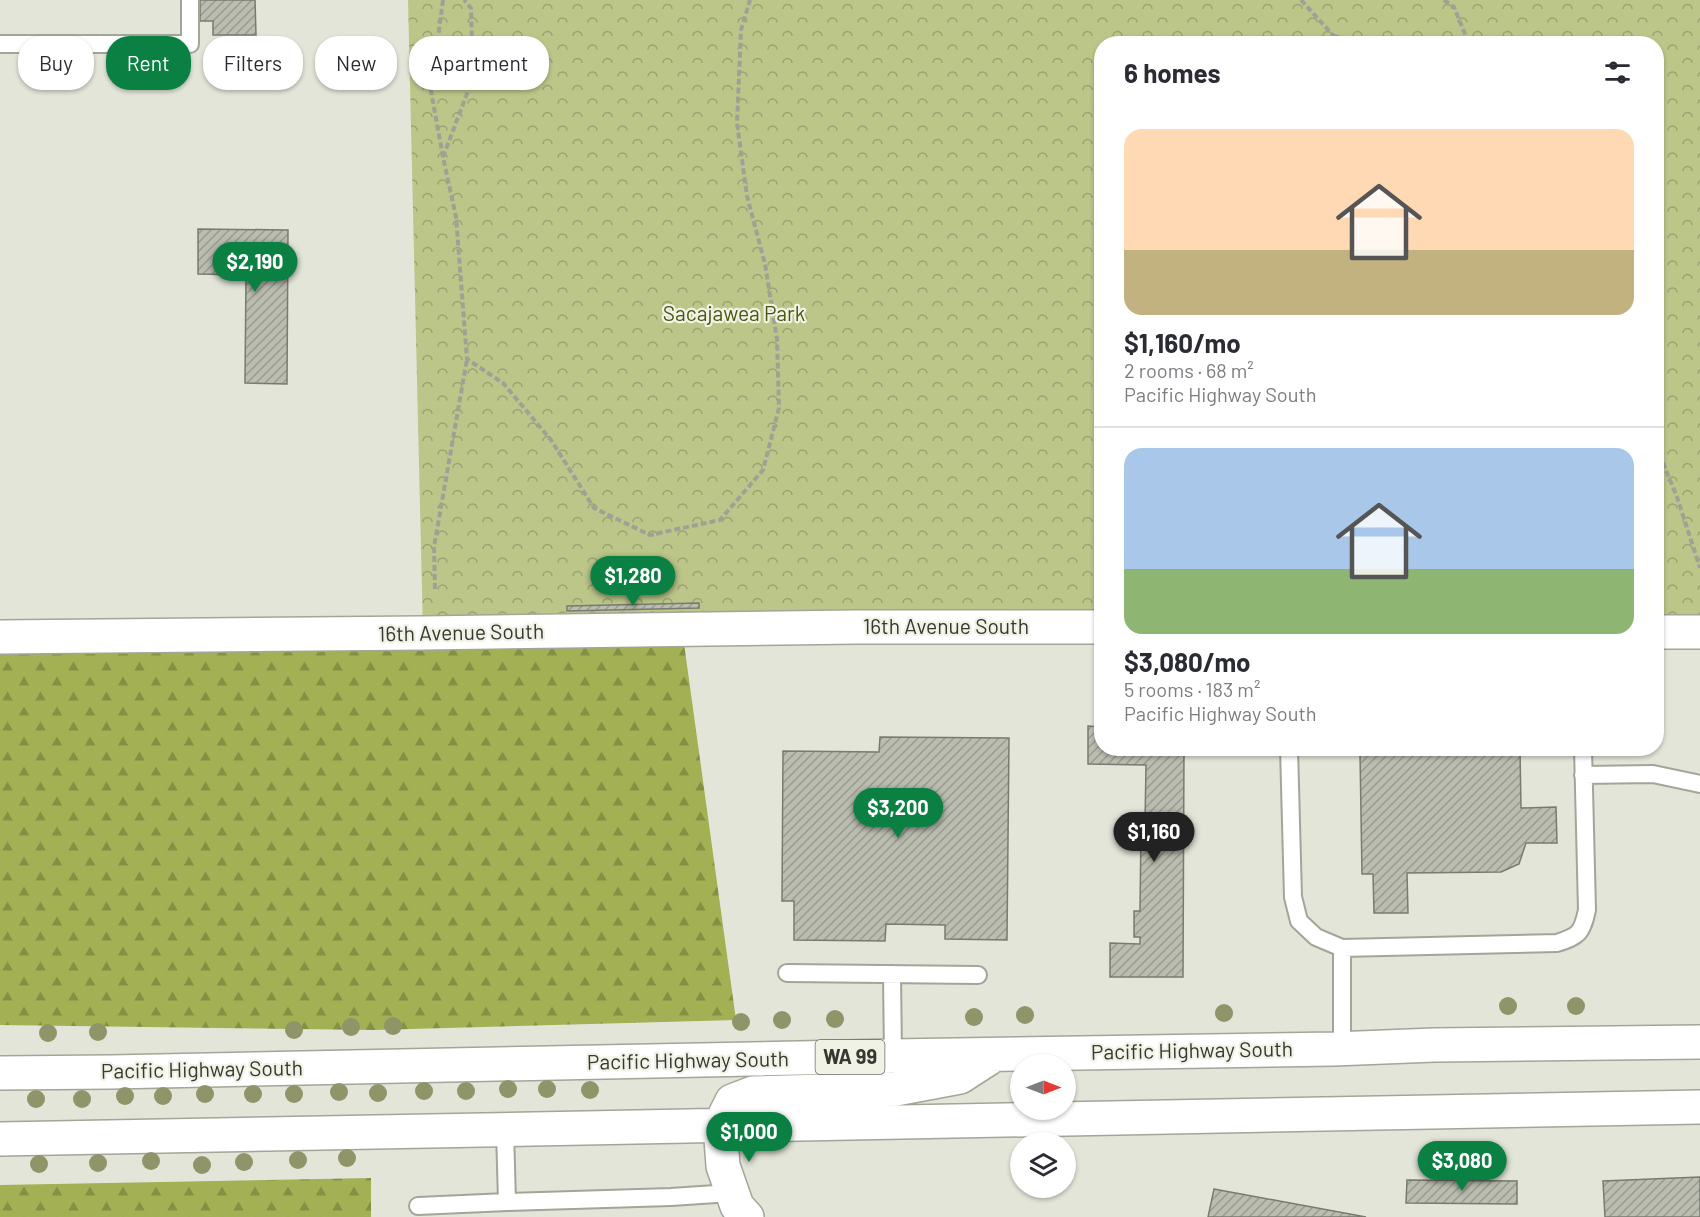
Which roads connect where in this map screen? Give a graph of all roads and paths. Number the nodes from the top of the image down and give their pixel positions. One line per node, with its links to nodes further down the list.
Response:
1 (190, 0): 9 (lane)
2 (444, 0): 10 (path)
3 (464, 0): 10 (path)
4 (750, 0): 11 (path)
5 (1301, 0): 7 (path)
6 (1444, 0): 8 (path)
7 (1334, 36)
8 (1466, 36)
9 (0, 44)
10 (443, 157): 11 (path)
11 (467, 359): 14 (path)
12 (1664, 465): 13 (path)
13 (1700, 568)
14 (435, 589)
15 (1094, 627): 18 (main road, 16th Avenue South)
16 (1664, 632): 17 (main road)
17 (1700, 632)
18 (0, 637)
19 (1289, 756): 23 (lane)
20 (1583, 756): 21 (lane)
21 (1583, 775): 22 (lane); 23 (lane)
22 (1700, 784)
23 (1342, 948): 28 (lane)
24 (788, 973): 25 (lane)
25 (892, 974): 26 (lane); 30 (lane)
26 (978, 975)
27 (1700, 1042): 28 (main road, Pacific Highway South / WA 99)
28 (1342, 1048): 29 (main road, Pacific Highway South / WA 99)
29 (995, 1054): 30 (main road, Pacific Highway South / WA 99); 33 (main road)
30 (893, 1056): 31 (main road, Pacific Highway South / WA 99)
31 (0, 1072)
32 (1700, 1107): 33 (main road)
33 (720, 1125): 34 (main road); 37 (main road)
34 (505, 1130): 35 (main road); 36 (lane)
35 (0, 1139)
36 (507, 1202): 37 (lane); 38 (lane)
37 (739, 1205)
38 (418, 1206)

